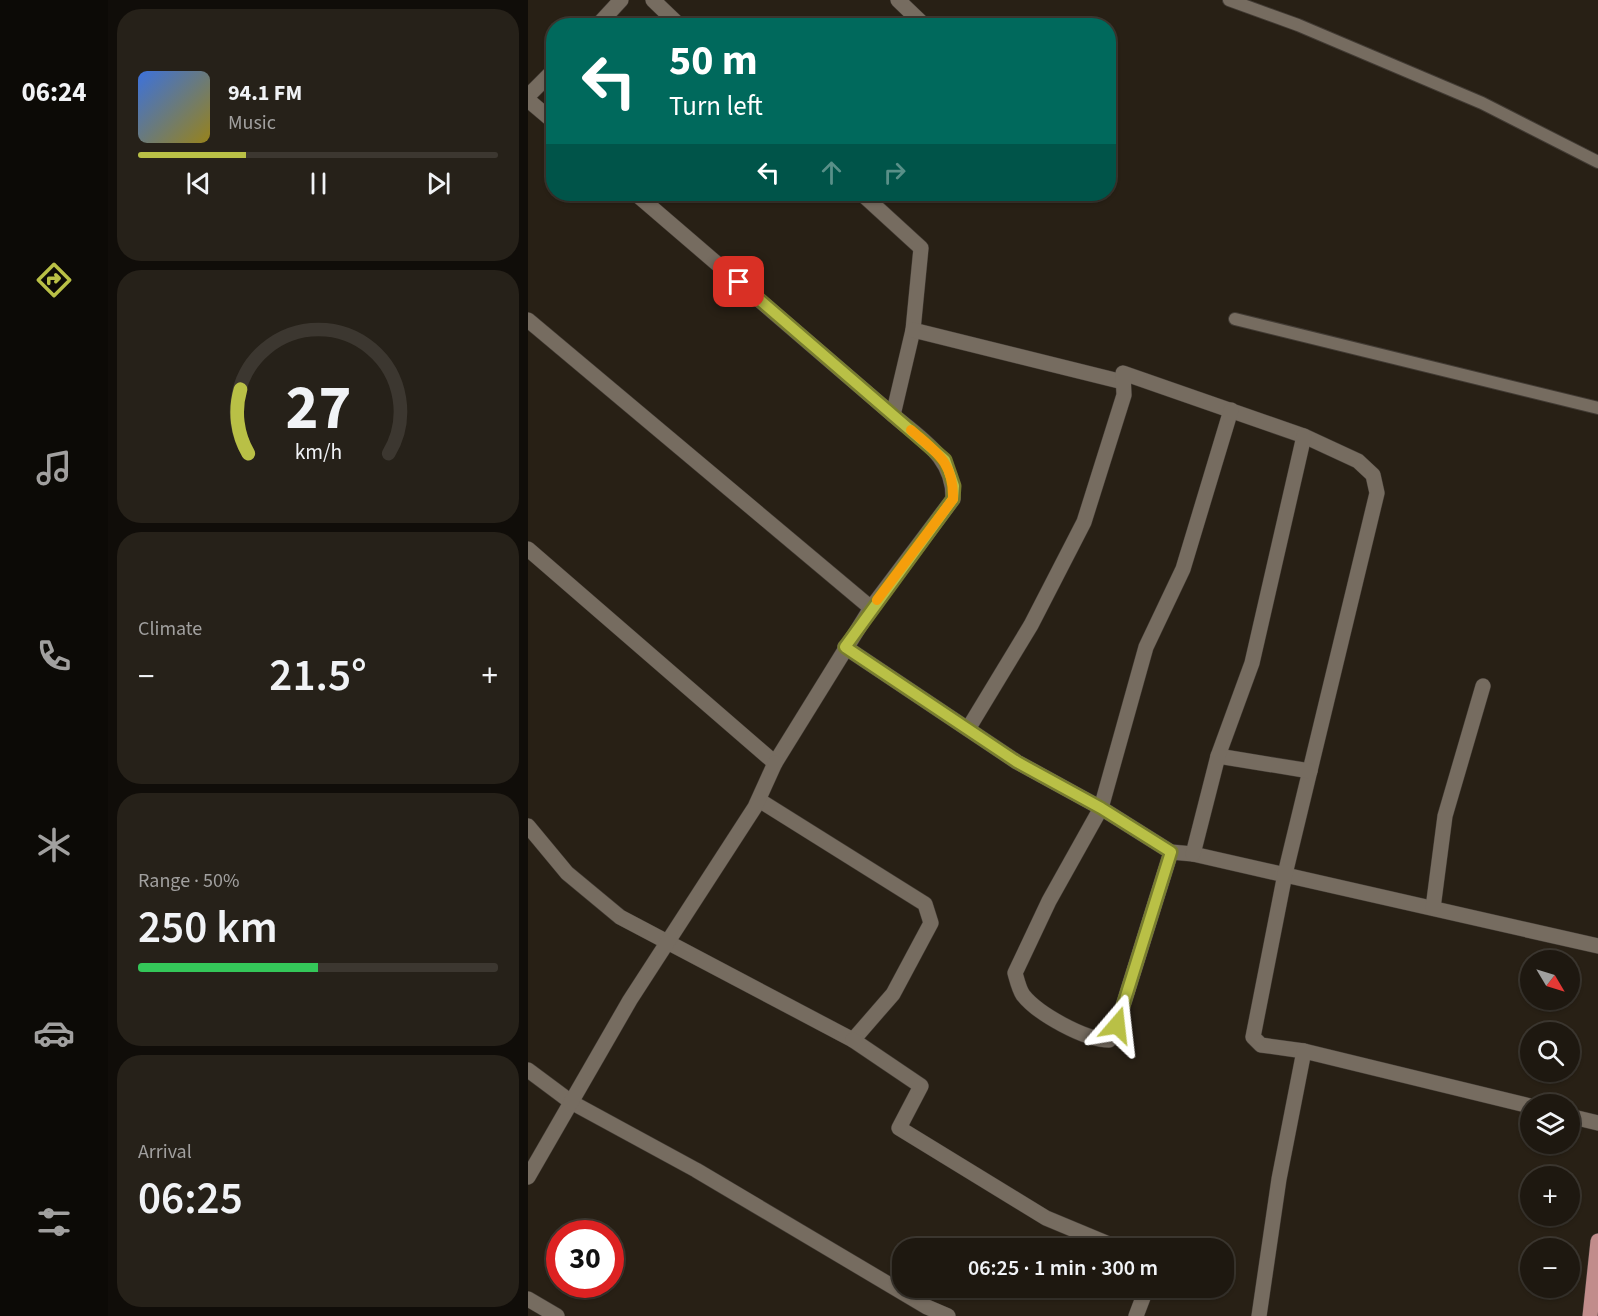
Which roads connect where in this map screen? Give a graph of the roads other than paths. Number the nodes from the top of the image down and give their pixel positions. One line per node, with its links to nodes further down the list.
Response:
1 (621, 0): 5 (street)
2 (653, 0): 6 (street)
3 (898, 0): 7 (street)
4 (1229, 0): 11 (lane)
5 (604, 18)
6 (672, 18)
7 (917, 18)
8 (546, 79): 9 (street)
9 (528, 98): 10 (street)
10 (546, 115)
11 (1598, 162)
12 (644, 201): 20 (street)
13 (870, 201): 16 (street)
14 (1235, 319): 18 (lane)
15 (528, 320): 23 (street)
16 (913, 330): 17 (street); 20 (street)
17 (1123, 382): 19 (street); 26 (street)
18 (1598, 408)
19 (1230, 410): 21 (street); 31 (street)
20 (893, 415): 23 (street)
21 (1304, 436): 27 (street); 29 (street)
22 (528, 549): 28 (street)
23 (871, 608): 24 (street)
24 (845, 647): 26 (street); 28 (street)
25 (1483, 686): 36 (street)
26 (968, 729): 31 (street)
27 (1218, 756): 29 (street); 34 (street)
28 (775, 763): 30 (street)
29 (1310, 771): 35 (street)
30 (759, 800): 37 (street); 39 (street)
31 (1101, 808): 33 (street); 33 (street)
32 (528, 826): 37 (street)
33 (1171, 852): 34 (street)
34 (1193, 854): 35 (street)
35 (1285, 874): 36 (street); 40 (street)
36 (1433, 908): 38 (street)
37 (667, 943): 39 (street); 42 (street)
38 (1598, 946)
39 (853, 1040): 47 (street)
40 (1304, 1052): 43 (street); 54 (street)
41 (528, 1070): 42 (street)
42 (571, 1102): 46 (street); 52 (street)
43 (1520, 1104)
44 (1580, 1119): 45 (street)
45 (1598, 1123)
46 (528, 1178)
47 (1094, 1238)
48 (1598, 1241): 55 (main road)
49 (1143, 1298): 53 (street)
50 (528, 1299): 51 (street)
51 (557, 1316)
52 (948, 1316)
53 (1136, 1316)
54 (1259, 1316)
55 (1590, 1316)

